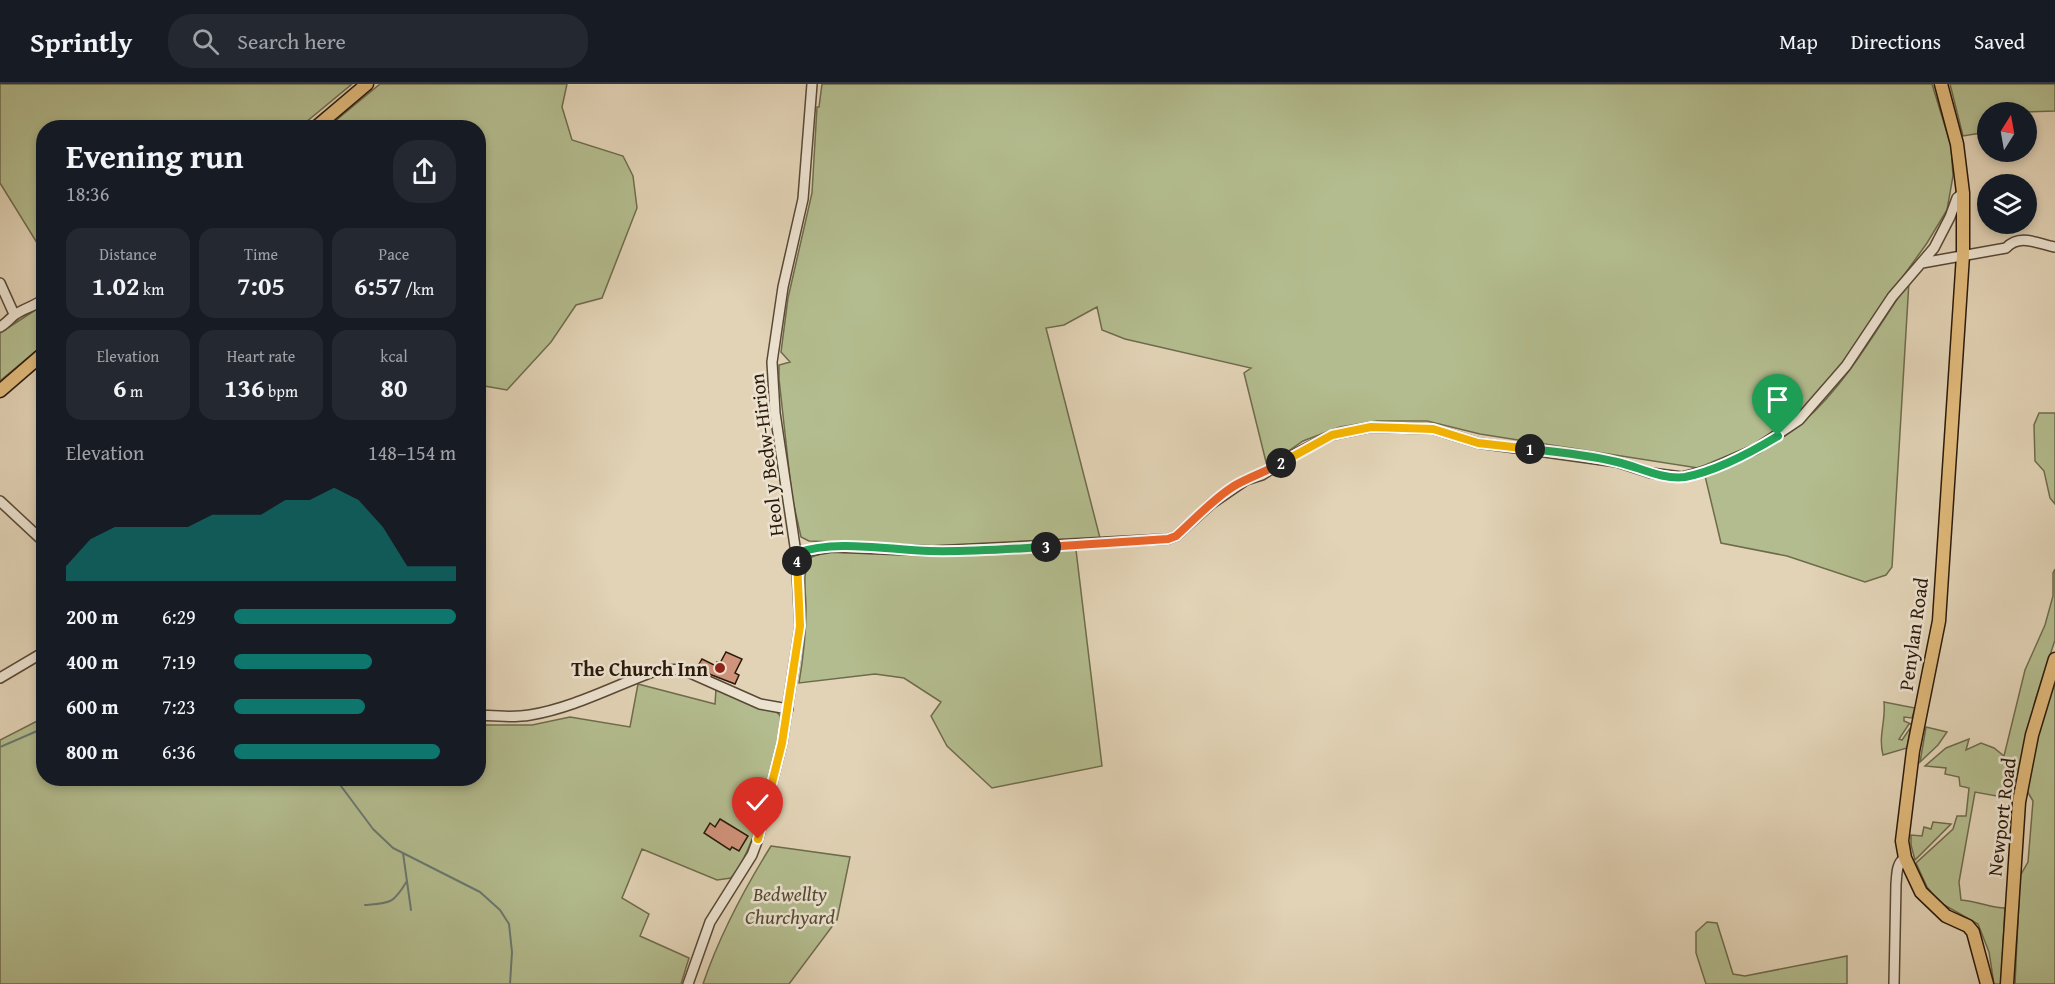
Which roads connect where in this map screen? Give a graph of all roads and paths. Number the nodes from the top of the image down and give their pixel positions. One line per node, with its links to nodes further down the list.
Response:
1 (368, 84): 4 (main road)
2 (813, 84): 17 (street, Heol y Bedw-Hirion)
3 (1941, 84): 5 (main road, Penylan Road)
4 (325, 120)
5 (1963, 193): 7 (main road, Penylan Road); 8 (street)
6 (2055, 247): 7 (street)
7 (1963, 255): 8 (street); 23 (main road, Penylan Road)
8 (1922, 263): 17 (street)
9 (0, 283): 11 (street)
10 (36, 305): 11 (street)
11 (14, 314): 12 (street)
12 (0, 327)
13 (36, 360): 14 (main road)
14 (0, 391)
15 (0, 501): 16 (street)
16 (36, 535)
17 (796, 553): 21 (street, Heol y Bedw-Hirion)
18 (36, 657): 20 (street)
19 (2055, 658): 27 (main road, Newport Road)
20 (0, 678)
21 (788, 709): 22 (street); 24 (street, Heol y Bedw-Hirion)
22 (486, 716)
23 (1905, 858): 25 (street); 26 (main road, Penylan Road)
24 (688, 984)
25 (1894, 984)
26 (1987, 984)
27 (2007, 984)

